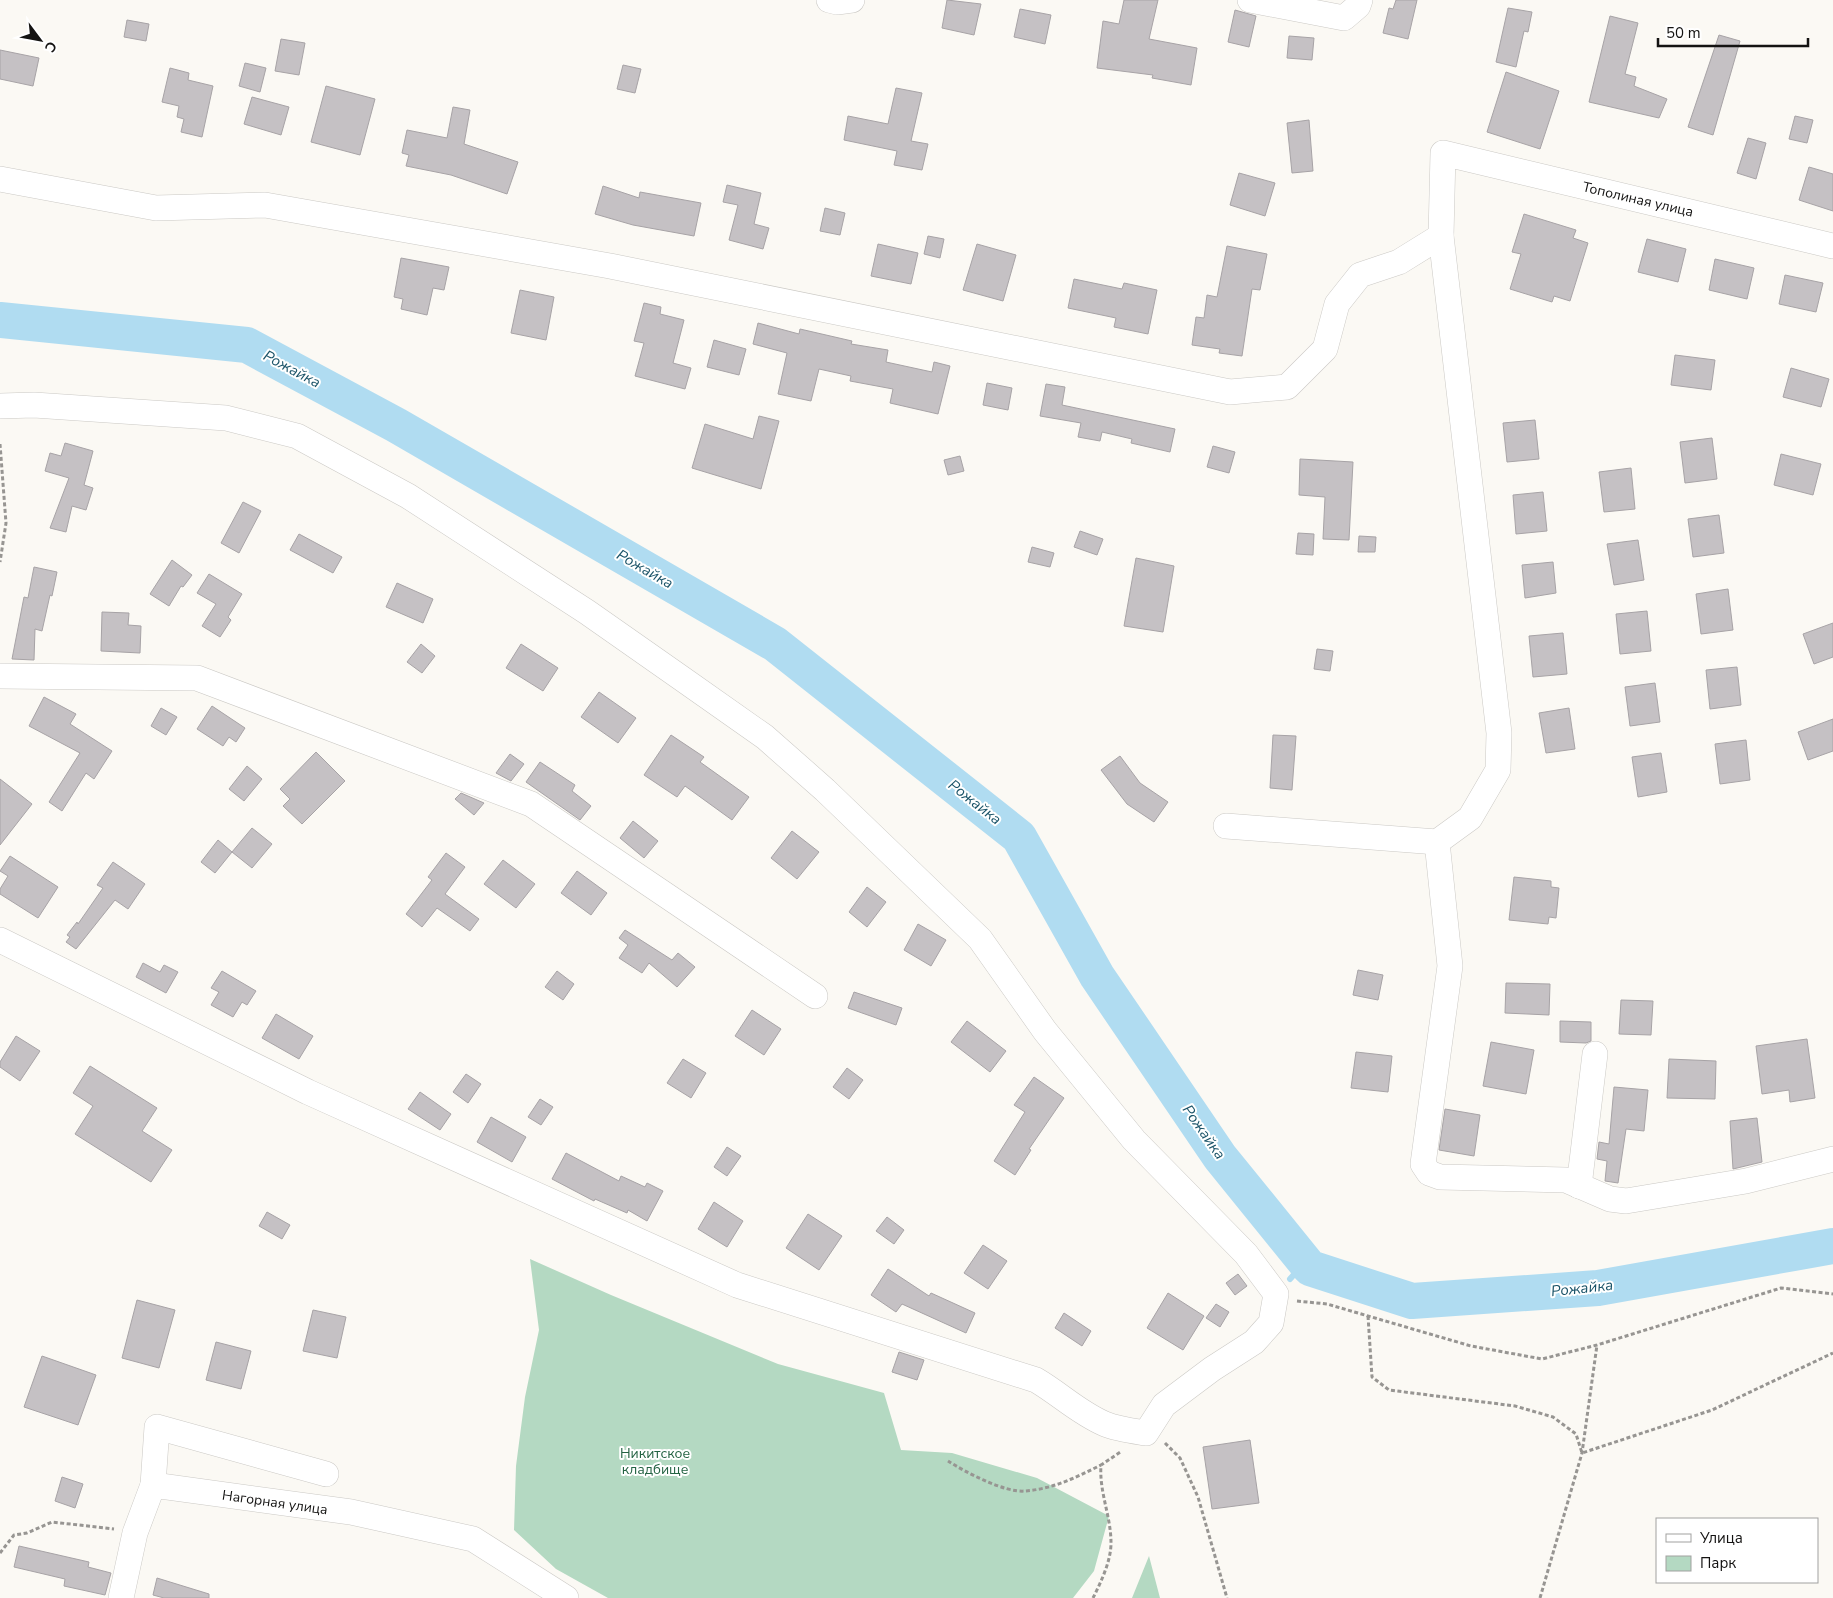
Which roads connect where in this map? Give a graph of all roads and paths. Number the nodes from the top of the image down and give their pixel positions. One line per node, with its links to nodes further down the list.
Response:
1 (829, 0): 2 (street)
2 (852, 0)
3 (1250, 0): 4 (street)
4 (1360, 0)
5 (0, 179): 6 (street)
6 (1441, 236): 7 (street, Тополиная улица); 13 (street)
7 (1833, 246)
8 (0, 406): 19 (street)
9 (0, 444): 10 (path)
10 (0, 562)
11 (0, 676): 15 (street)
12 (1226, 826): 13 (street)
13 (1437, 842): 18 (street)
14 (0, 940): 24 (street)
15 (815, 996)
16 (1594, 1054): 18 (street)
17 (1833, 1159): 18 (street)
18 (1579, 1186)
19 (1276, 1294): 21 (path); 24 (street)
20 (1833, 1294): 22 (path)
21 (1368, 1316): 22 (path); 25 (path)
22 (1597, 1345): 25 (path)
23 (1833, 1353): 25 (path)
24 (1146, 1434): 27 (path); 35 (path)
25 (1582, 1453): 36 (path)
26 (948, 1461): 27 (path)
27 (1101, 1465): 34 (path)
28 (326, 1474): 29 (street)
29 (153, 1485): 30 (street); 33 (street, Нагорная улица)
30 (136, 1533): 31 (path); 32 (street)
31 (0, 1554)
32 (121, 1598)
33 (566, 1598)
34 (1093, 1598)
35 (1227, 1598)
36 (1540, 1598)

